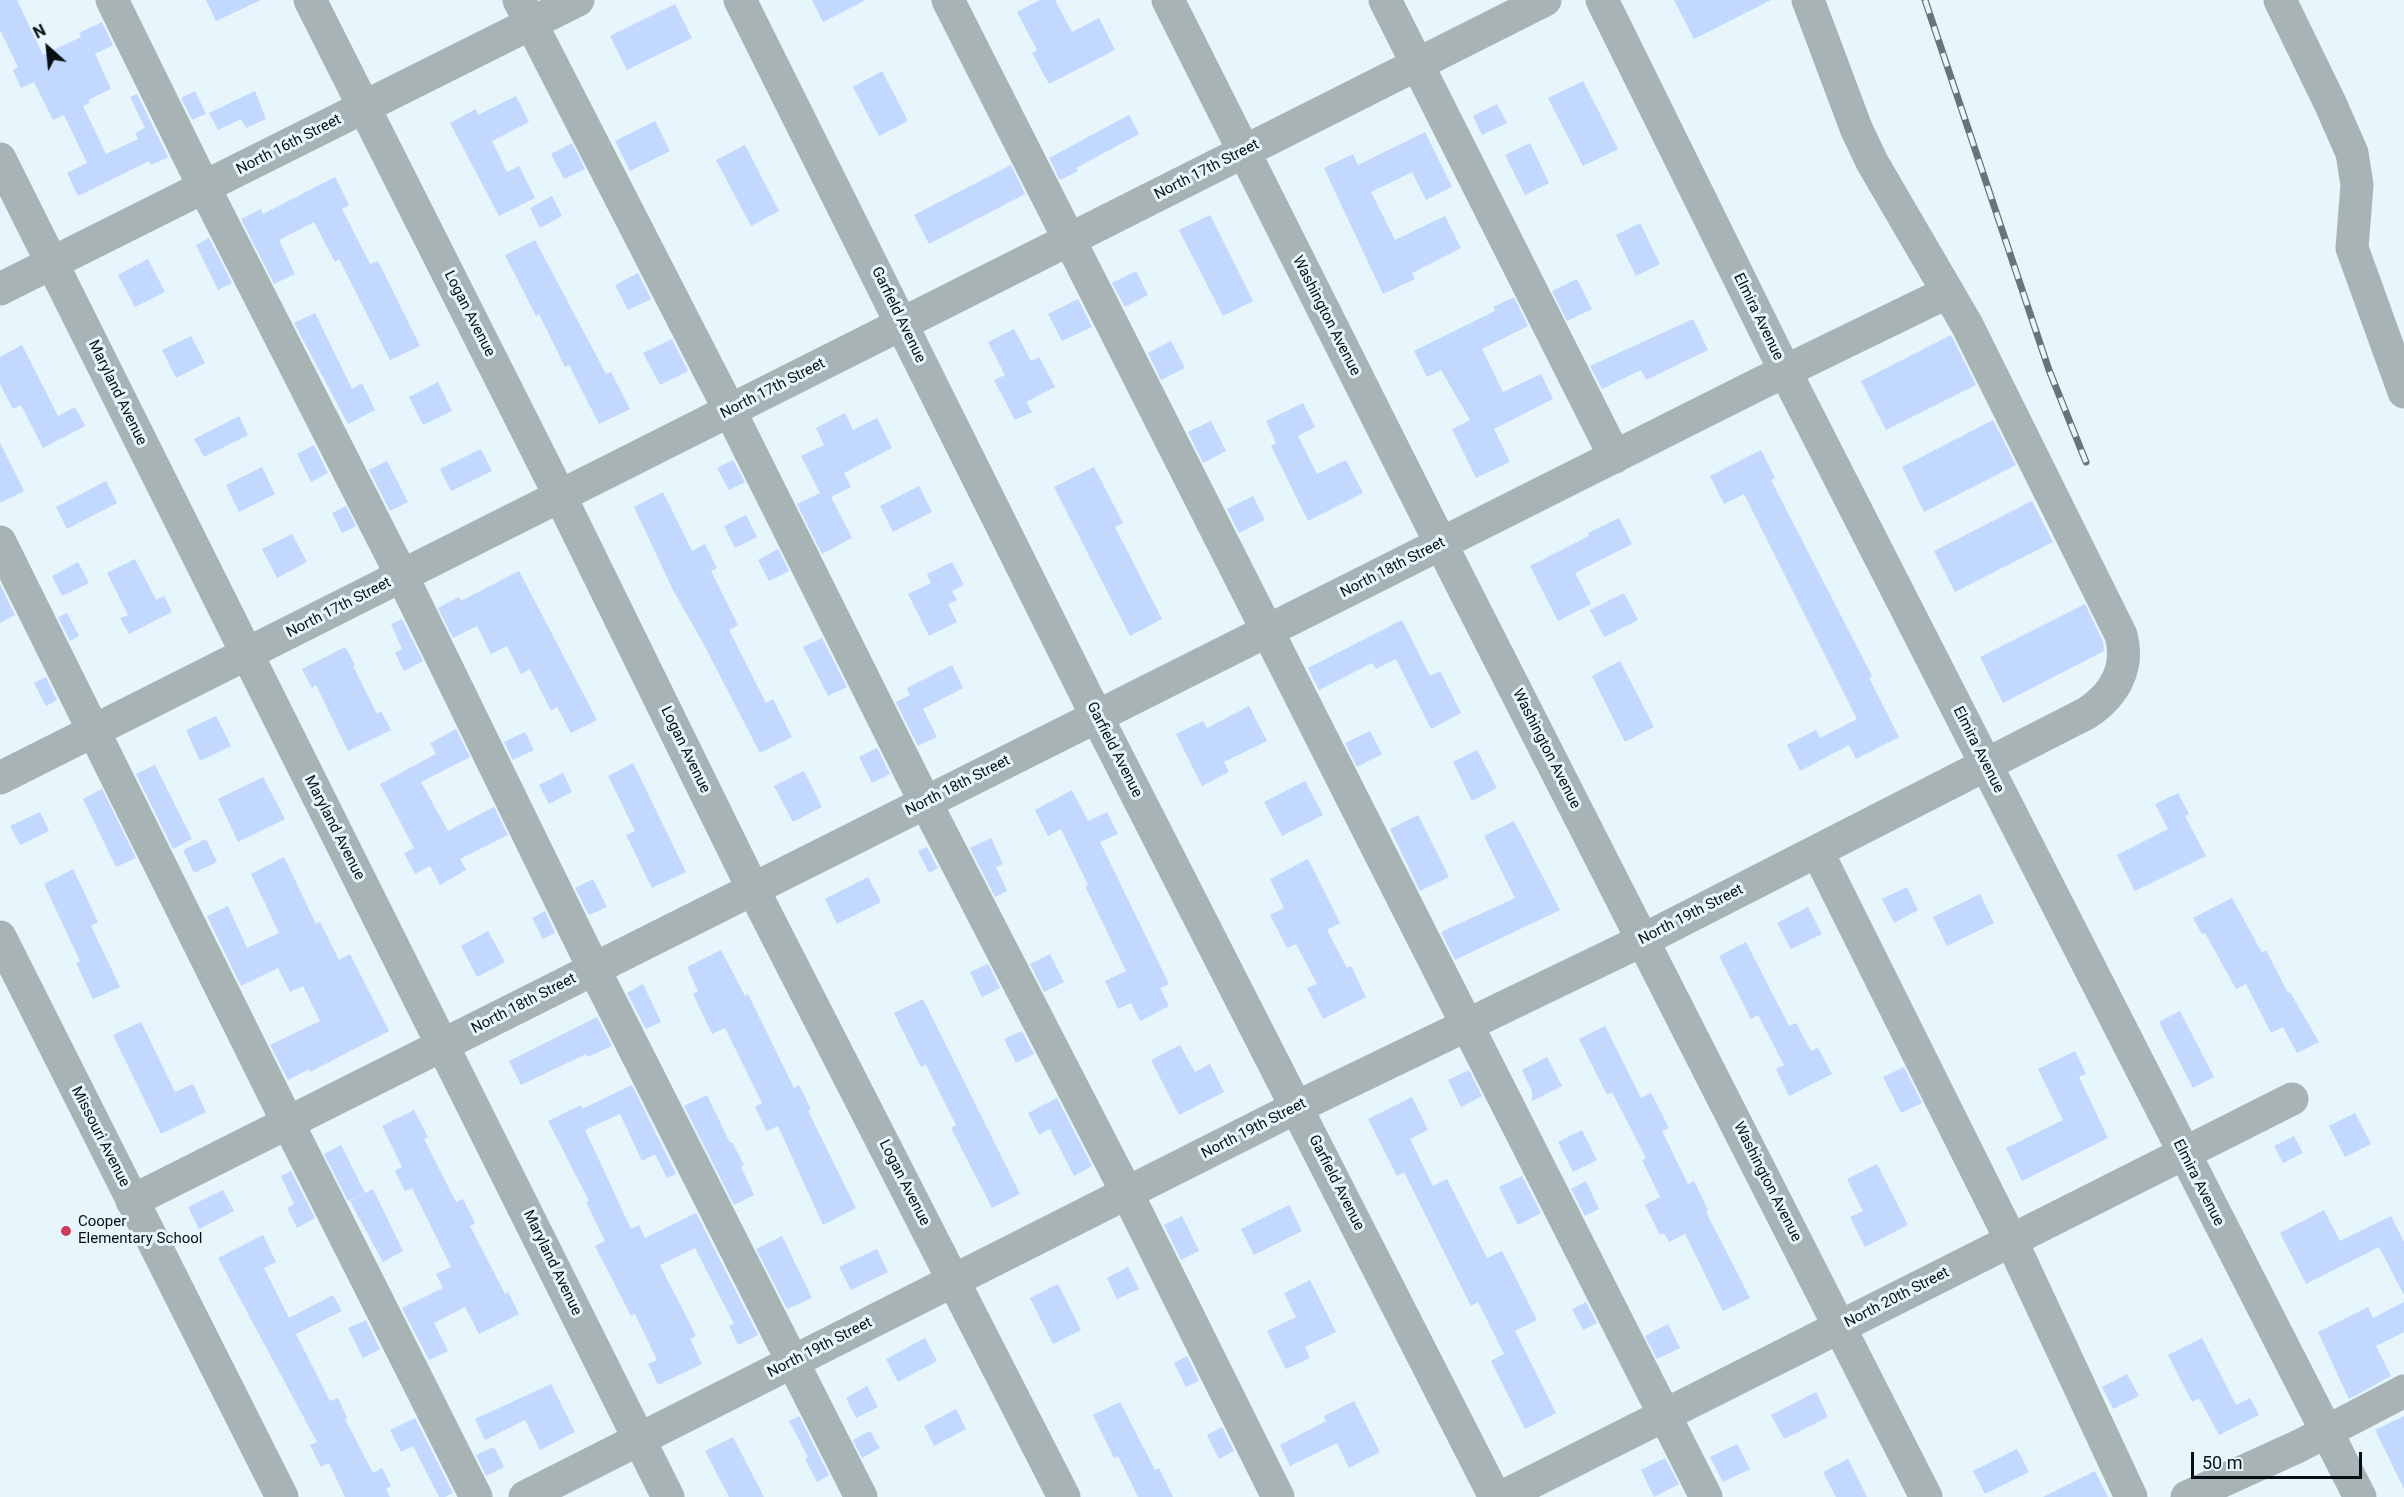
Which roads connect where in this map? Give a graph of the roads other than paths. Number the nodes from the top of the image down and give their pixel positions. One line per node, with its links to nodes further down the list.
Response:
1 (112, 0): 17 (street)
2 (310, 0): 14 (street, Logan Avenue)
3 (578, 0): 12 (street, North 16th Street)
4 (740, 0): 22 (street, Garfield Avenue)
5 (948, 0): 18 (street)
6 (1168, 0): 15 (street, Washington Avenue)
7 (1385, 0): 13 (street)
8 (1545, 0): 13 (street, North 17th Street)
9 (1602, 0): 23 (street, Elmira Avenue)
10 (1808, 0): 21 (street, North 19th Street)
11 (2280, 0): 24 (street)
12 (525, 12): 14 (street, North 16th Street); 25 (street)
13 (1417, 64): 15 (street, North 17th Street); 26 (street)
14 (365, 107): 17 (street, North 16th Street); 27 (street, Logan Avenue)
15 (1244, 152): 18 (street, North 17th Street); 29 (street, Washington Avenue)
16 (0, 159): 19 (street, Maryland Avenue)
17 (204, 187): 19 (street, North 16th Street); 30 (street)
18 (1068, 240): 22 (street, North 17th Street); 31 (street)
19 (52, 263): 20 (street, North 16th Street); 32 (street, Maryland Avenue)
20 (0, 289)
21 (1948, 292): 23 (street, North 18th Street); 35 (street, North 19th Street)
22 (903, 324): 25 (street, North 17th Street); 33 (street, Garfield Avenue)
23 (1785, 371): 26 (street, North 18th Street); 35 (street, Elmira Avenue)
24 (2404, 393)
25 (730, 411): 27 (street, North 17th Street); 37 (street)
26 (1615, 457): 29 (street, North 18th Street)
27 (560, 496): 30 (street, North 17th Street); 39 (street, Logan Avenue)
28 (0, 542): 34 (street)
29 (1441, 544): 31 (street, North 18th Street); 41 (street, Washington Avenue)
30 (402, 576): 32 (street, North 17th Street); 42 (street)
31 (1267, 631): 33 (street, North 18th Street); 43 (street)
32 (247, 654): 34 (street, North 17th Street); 44 (street, Maryland Avenue)
33 (1097, 717): 37 (street, North 18th Street); 46 (street, Garfield Avenue)
34 (94, 731): 36 (street, North 17th Street); 47 (street)
35 (1985, 765): 38 (street, North 19th Street); 48 (street, Elmira Avenue)
36 (0, 778)
37 (926, 802): 39 (street, North 18th Street); 49 (street)
38 (1817, 851): 41 (street, North 19th Street); 51 (street)
39 (753, 889): 42 (street, North 18th Street); 52 (street, Logan Avenue)
40 (0, 937): 50 (street, Missouri Avenue)
41 (1643, 940): 43 (street, North 19th Street); 53 (street, Washington Avenue)
42 (594, 969): 44 (street, North 18th Street); 54 (street)
43 (1468, 1025): 46 (street, North 19th Street); 56 (street)
44 (443, 1045): 47 (street, North 18th Street); 58 (street, Maryland Avenue)
45 (2292, 1099): 48 (street, North 20th Street)
46 (1297, 1107): 49 (street, North 19th Street); 66 (street, Garfield Avenue)
47 (288, 1123): 50 (street, North 18th Street); 60 (street)
48 (2183, 1152): 51 (street, North 20th Street); 57 (street, Elmira Avenue)
49 (1127, 1193): 52 (street, North 19th Street); 65 (street)
50 (132, 1201): 59 (street, Missouri Avenue)
51 (2011, 1240): 53 (street, North 20th Street); 70 (street)
52 (954, 1280): 54 (street, North 19th Street); 64 (street, Logan Avenue)
53 (1840, 1327): 56 (street, North 20th Street); 69 (street, Washington Avenue)
54 (794, 1361): 58 (street, North 19th Street); 63 (street)
55 (2404, 1391): 57 (street)
56 (1665, 1416): 67 (street, North 20th Street); 68 (street)
57 (2326, 1431): 71 (street); 72 (street, Elmira Avenue)
58 (639, 1439): 61 (street, North 19th Street); 62 (street, Maryland Avenue)
59 (282, 1497)
60 (476, 1497)
61 (525, 1497)
62 (668, 1497)
63 (861, 1497)
64 (1064, 1497)
65 (1278, 1497)
66 (1495, 1497)
67 (1502, 1497)
68 (1706, 1497)
69 (1926, 1497)
70 (2131, 1497)
71 (2187, 1497)
72 (2360, 1497)

